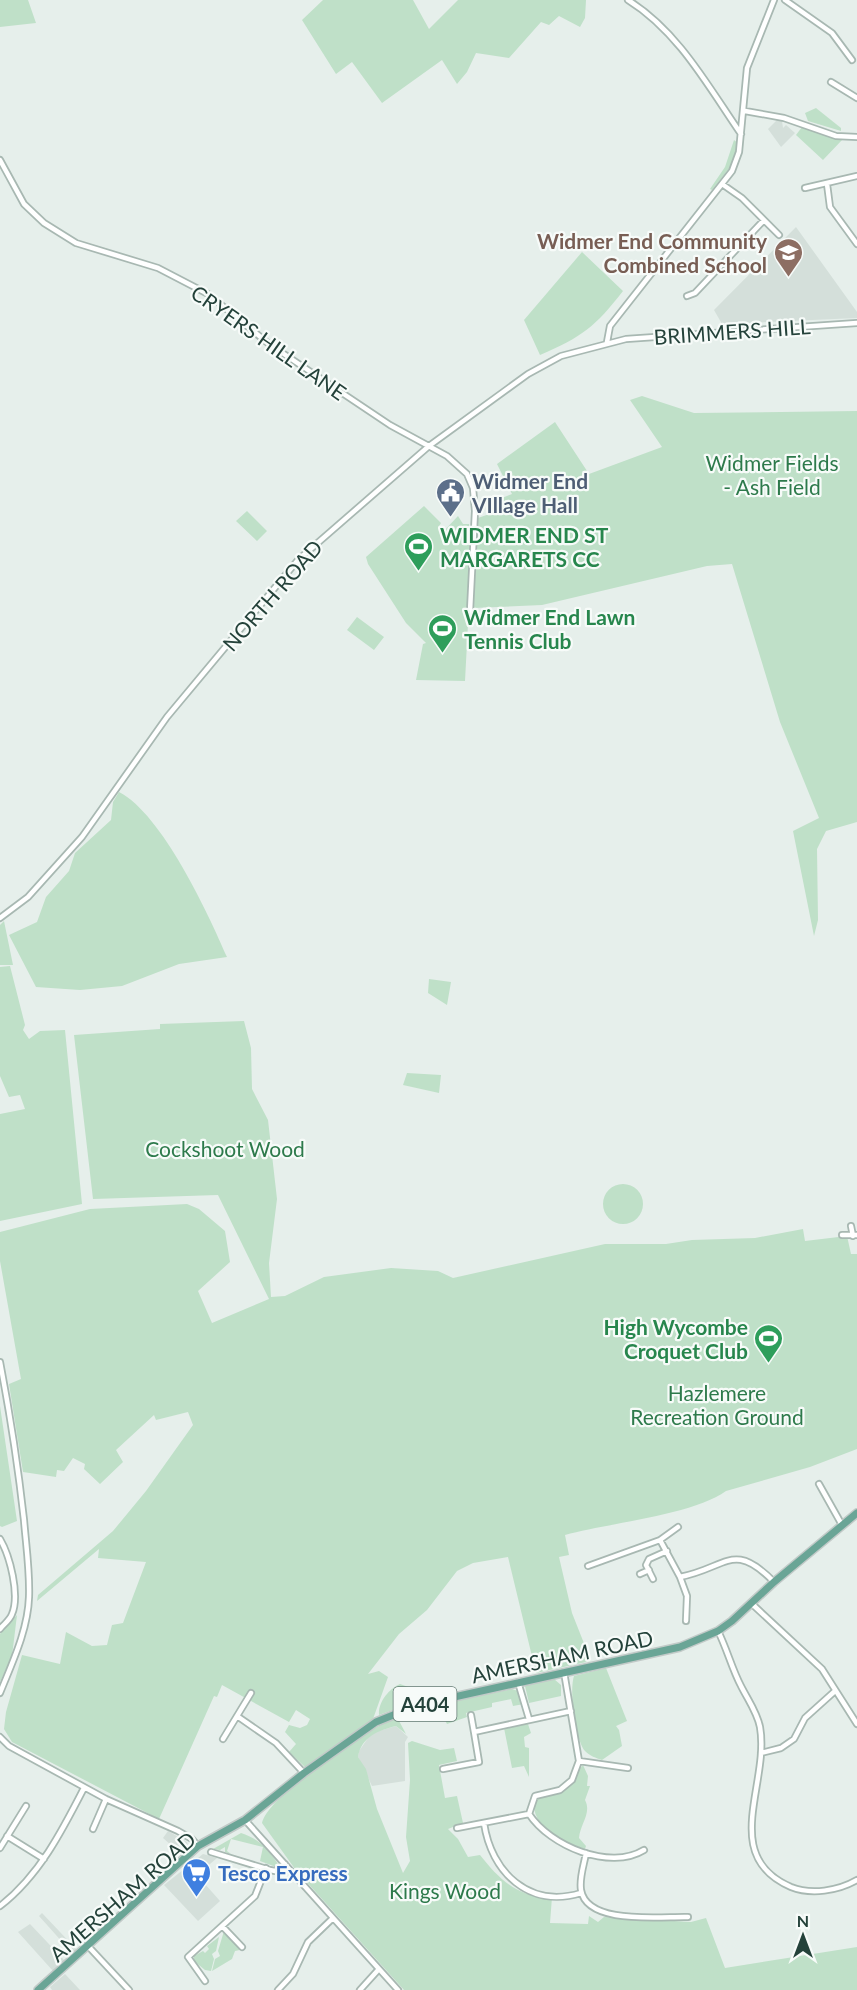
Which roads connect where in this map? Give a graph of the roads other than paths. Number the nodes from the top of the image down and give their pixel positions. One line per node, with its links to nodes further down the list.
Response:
1 (627, 0): 8 (street)
2 (774, 0): 7 (street)
3 (785, 0): 4 (street)
4 (852, 60)
5 (831, 82): 6 (street)
6 (857, 98)
7 (745, 111): 8 (street); 9 (street)
8 (741, 134): 12 (street)
9 (857, 137)
10 (0, 160): 21 (street, CRYERS HILL LANE)
11 (857, 176): 13 (street)
12 (722, 184): 15 (street); 20 (street)
13 (827, 184): 14 (street); 17 (street)
14 (805, 188)
15 (764, 220): 16 (street); 18 (street)
16 (779, 234)
17 (857, 244)
18 (687, 296)
19 (857, 323): 20 (street, BRIMMERS HILL)
20 (607, 342): 21 (street, NORTH ROAD)
21 (429, 446): 22 (street, CRYERS HILL LANE); 23 (street, NORTH ROAD)
22 (470, 611)
23 (0, 918)
24 (851, 1226): 26 (street)
25 (842, 1235): 26 (street)
26 (855, 1235)
27 (0, 1362): 50 (street)
28 (819, 1484): 30 (street)
29 (857, 1513): 30 (main road, AMERSHAM ROAD / A404)
30 (842, 1525): 42 (main road, AMERSHAM ROAD / A404)
31 (678, 1527): 33 (street)
32 (0, 1539): 35 (street)
33 (660, 1540): 34 (street); 37 (street)
34 (667, 1551): 38 (street); 40 (street)
35 (8, 1559): 36 (street); 45 (street)
36 (0, 1562)
37 (588, 1566)
38 (649, 1570): 39 (street); 41 (street)
39 (640, 1574)
40 (681, 1577): 42 (street); 44 (street)
41 (653, 1579)
42 (774, 1582): 43 (main road, AMERSHAM ROAD / A404)
43 (751, 1603): 46 (main road, AMERSHAM ROAD / A404); 49 (street)
44 (686, 1621)
45 (0, 1629)
46 (718, 1631): 47 (main road, AMERSHAM ROAD / A404); 60 (street)
47 (564, 1672): 48 (main road, AMERSHAM ROAD / A404); 52 (street)
48 (519, 1682): 55 (street); 64 (main road, AMERSHAM ROAD / A404)
49 (835, 1691): 56 (street); 60 (street)
50 (0, 1693)
51 (251, 1693): 54 (street)
52 (571, 1711): 55 (street); 61 (street)
53 (471, 1715): 57 (street)
54 (237, 1716): 59 (street); 64 (street)
55 (529, 1719): 57 (street)
56 (857, 1724)
57 (474, 1732): 63 (street)
58 (0, 1738): 65 (street)
59 (223, 1738)
60 (761, 1753): 82 (street)
61 (579, 1761): 62 (street); 68 (street)
62 (628, 1768)
63 (443, 1769)
64 (304, 1773): 69 (main road, AMERSHAM ROAD / A404)
65 (84, 1788): 66 (street); 79 (street)
66 (106, 1799): 72 (street); 74 (street)
67 (26, 1806): 73 (street)
68 (529, 1814): 70 (street); 78 (street)
69 (245, 1820): 74 (main road, AMERSHAM ROAD / A404); 80 (street)
70 (483, 1823): 71 (street); 83 (street)
71 (457, 1828)
72 (93, 1829)
73 (7, 1836): 75 (street); 79 (street)
74 (198, 1846): 88 (main road, AMERSHAM ROAD / A404)
75 (0, 1848)
76 (644, 1850): 78 (street)
77 (211, 1852): 81 (street)
78 (586, 1853): 83 (street)
79 (44, 1859): 84 (street)
80 (285, 1864): 81 (street); 86 (street)
81 (266, 1868): 87 (street)
82 (857, 1880)
83 (581, 1893): 85 (street)
84 (0, 1906)
85 (688, 1917)
86 (333, 1918): 90 (street); 94 (street)
87 (223, 1927): 89 (street); 91 (street)
88 (88, 1946): 92 (main road, AMERSHAM ROAD / A404); 93 (street)
89 (242, 1947)
90 (379, 1969): 95 (street); 96 (street)
91 (205, 1981)
92 (38, 1990)
93 (129, 1990)
94 (278, 1990)
95 (360, 1990)
96 (398, 1990)

